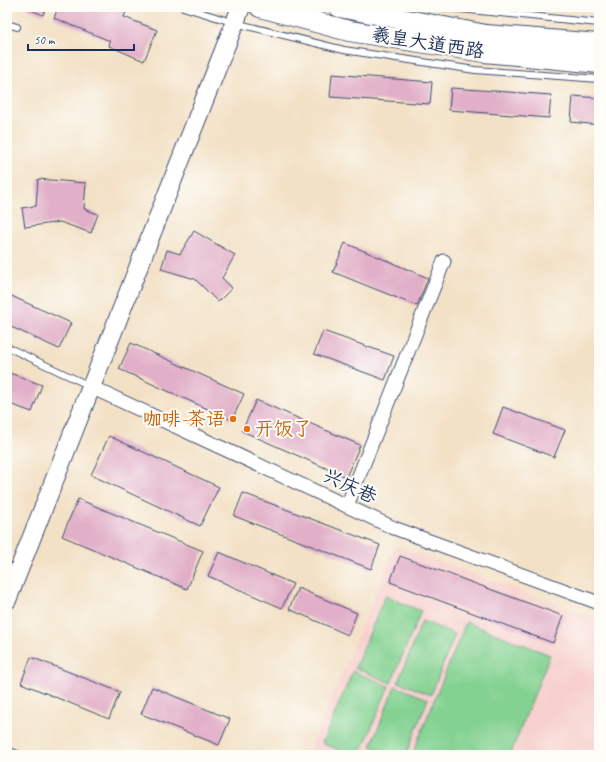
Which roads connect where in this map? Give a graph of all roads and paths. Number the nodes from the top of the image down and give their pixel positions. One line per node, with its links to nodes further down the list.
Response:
1 (184, 7): 5 (lane)
2 (260, 7): 10 (main road, 羲皇大道西路)
3 (339, 7): 9 (main road, 羲皇大道西路)
4 (440, 7): 6 (lane)
5 (238, 15): 11 (lane); 14 (main road)
6 (599, 23)
7 (7, 24): 8 (lane)
8 (17, 27)
9 (599, 44)
10 (599, 63)
11 (599, 79)
12 (444, 261): 15 (street)
13 (7, 347): 14 (lane)
14 (91, 387): 15 (street, 兴庆巷); 16 (main road)
15 (347, 506): 17 (street, 兴庆巷)
16 (7, 600)
17 (599, 603)

